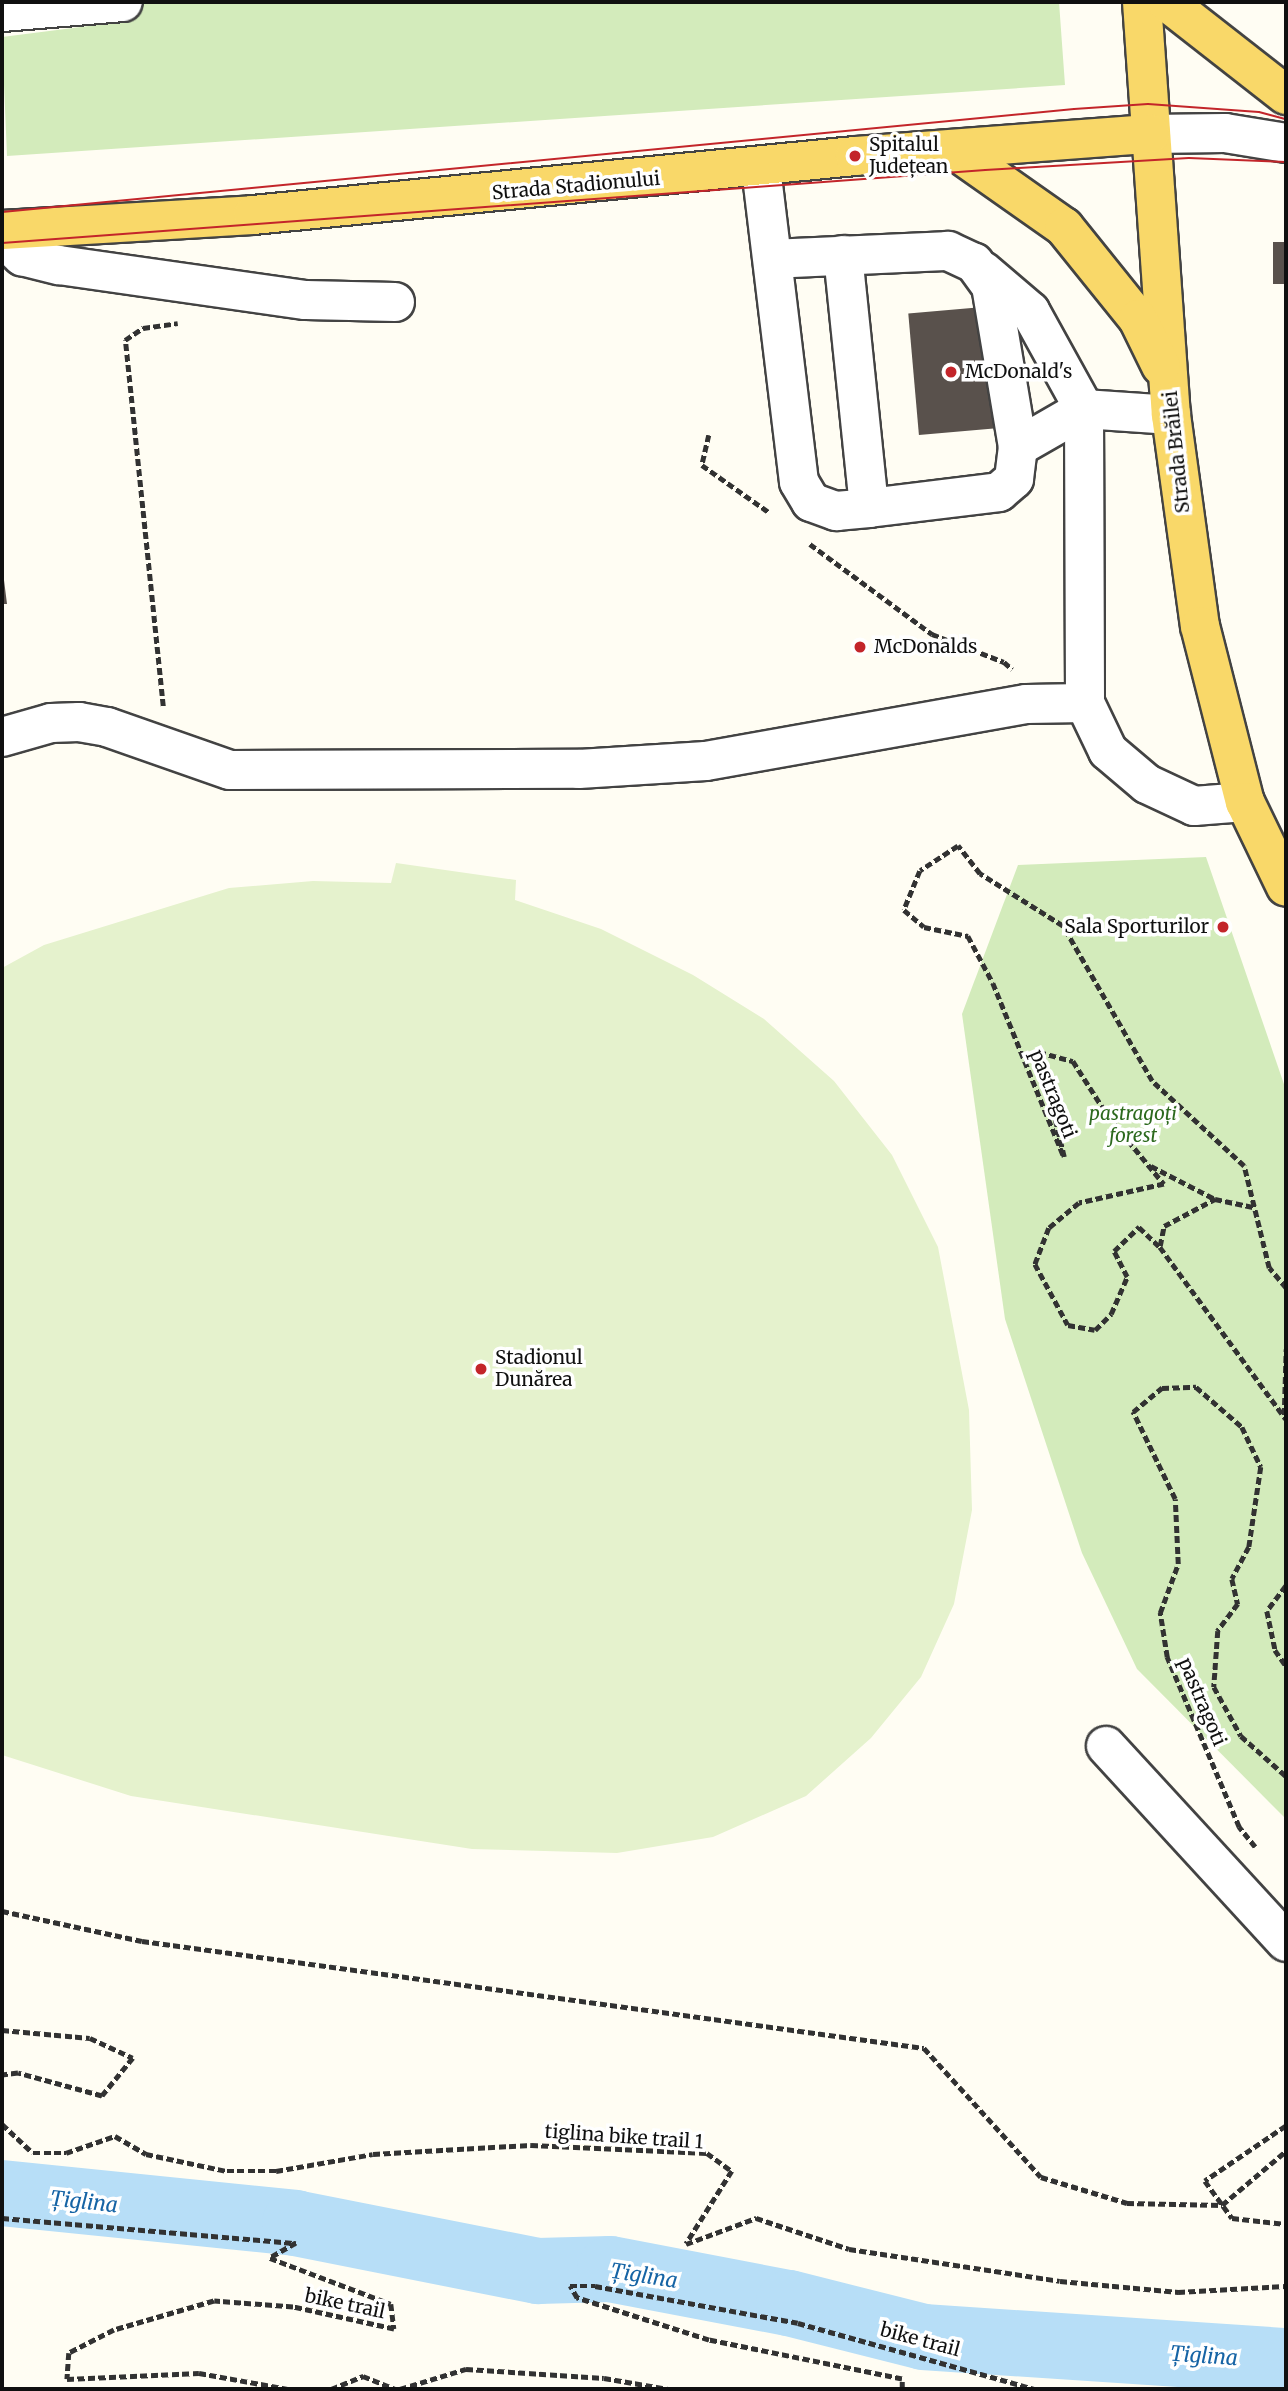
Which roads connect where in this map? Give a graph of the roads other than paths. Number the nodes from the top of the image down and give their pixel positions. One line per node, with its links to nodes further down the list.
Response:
1 (123, 2): 4 (street)
2 (1142, 2): 6 (main road, Strada Brăilei)
3 (1167, 2): 5 (main road)
4 (2, 12)
5 (1286, 95)
6 (1150, 135): 7 (street); 8 (main road, Strada Stadionului); 16 (main road, Strada Brăilei)
7 (1286, 143)
8 (953, 149): 9 (main road, Strada Stadionului); 16 (main road)
9 (761, 168): 10 (main road, Strada Stadionului); 13 (street)
10 (2, 230)
11 (2, 237): 15 (street)
12 (843, 255): 13 (street); 14 (street); 19 (street)
13 (773, 259): 19 (street)
14 (974, 263): 17 (street); 18 (street)
15 (395, 302)
16 (1170, 399): 17 (street); 22 (main road, Strada Brăilei)
17 (1084, 408): 18 (street); 20 (street)
18 (1018, 447): 19 (street)
19 (869, 508)
20 (1085, 702): 21 (street); 22 (street)
21 (2, 737)
22 (1245, 802): 23 (main road, Strada Brăilei)
23 (1286, 887)
24 (1107, 1746): 25 (street)
25 (1286, 1942)

